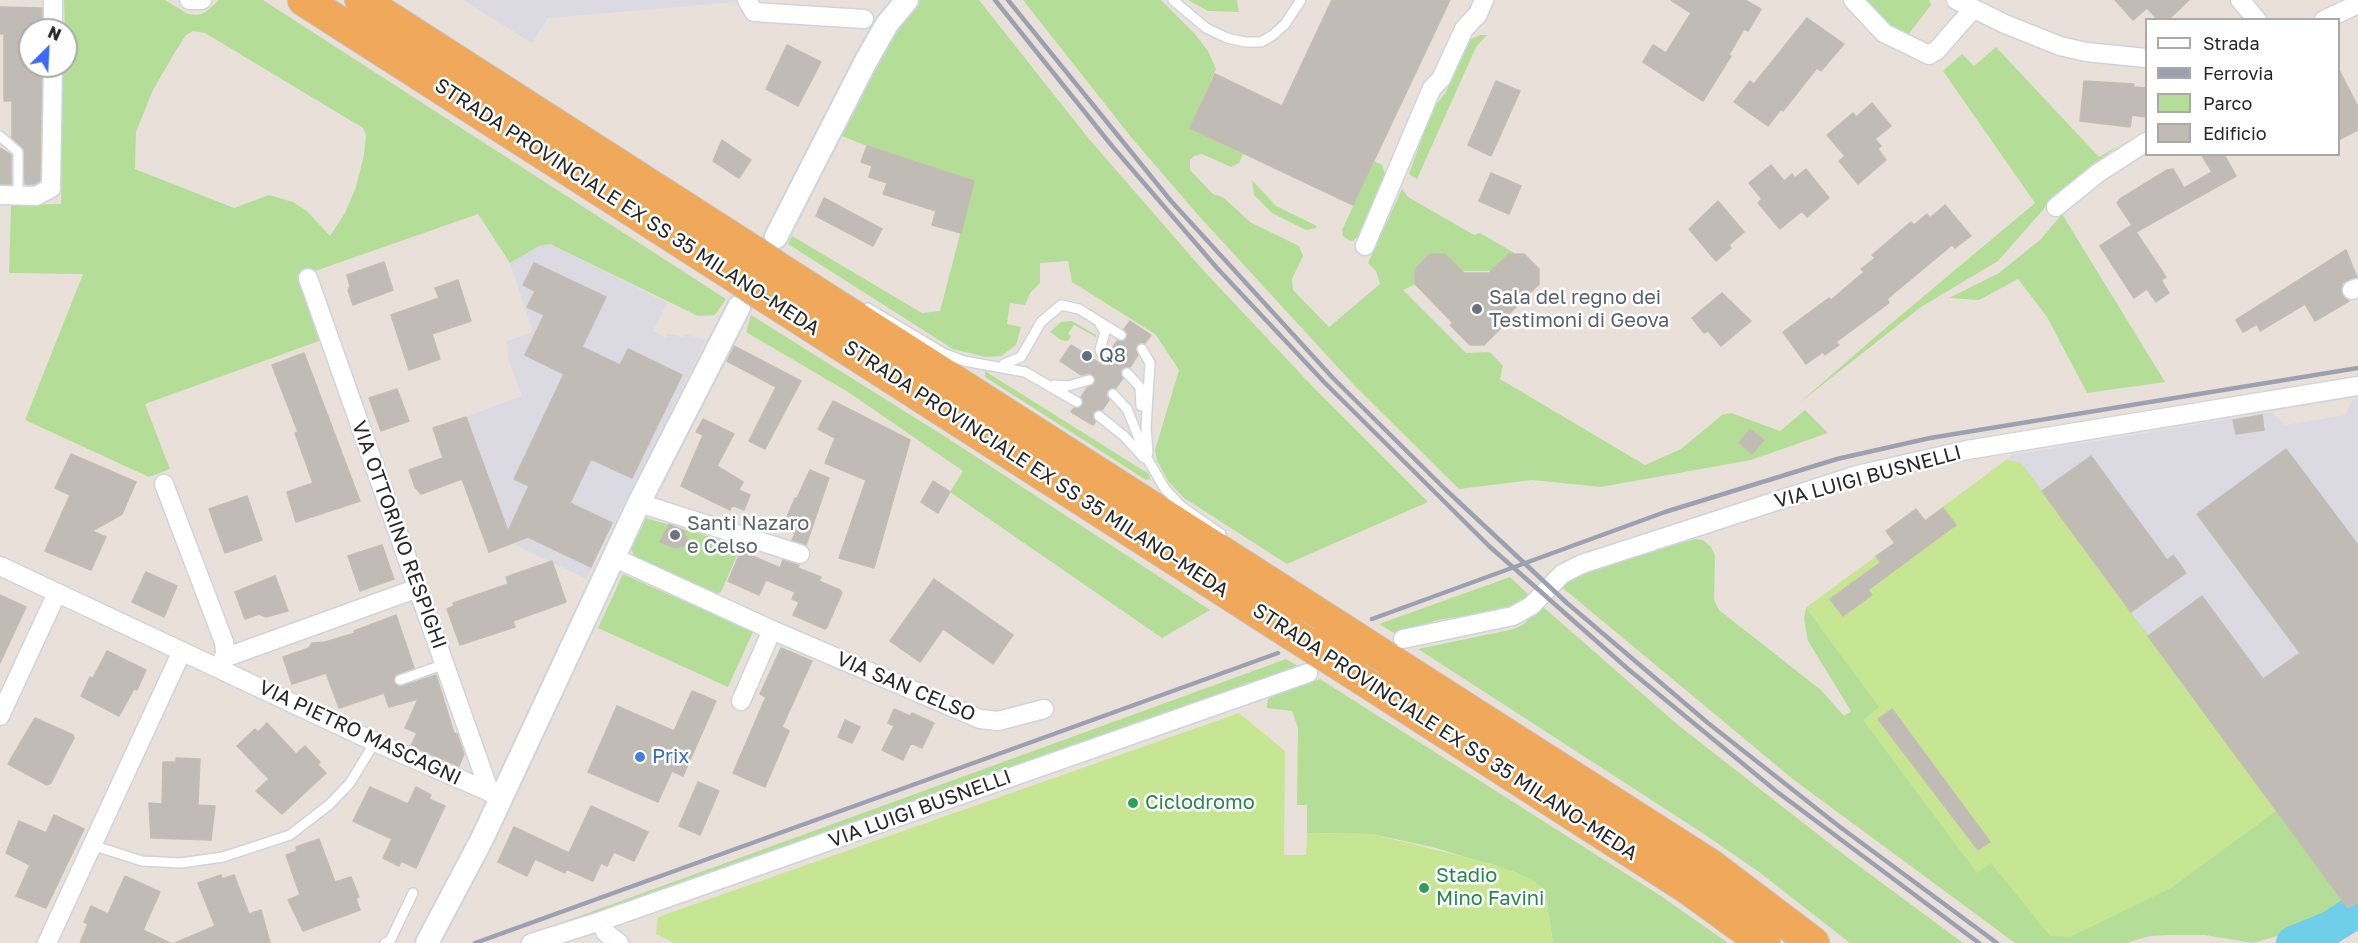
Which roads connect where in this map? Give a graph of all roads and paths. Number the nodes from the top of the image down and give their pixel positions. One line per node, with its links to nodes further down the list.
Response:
1 (53, 0): 16 (street)
2 (189, 0): 3 (street)
3 (202, 0)
4 (304, 0): 27 (highway, STRADA PROVINCIALE EX SS 35 MILANO-MEDA)
5 (361, 0): 27 (highway, STRADA PROVINCIALE EX SS 35 MILANO-MEDA)
6 (747, 0): 19 (street)
7 (907, 0): 27 (street)
8 (1173, 0): 9 (lane)
9 (1301, 0)
10 (1484, 0): 26 (street)
11 (1853, 0): 15 (street)
12 (1956, 0): 15 (street)
13 (2240, 0): 17 (street)
14 (2358, 4): 18 (street)
15 (1973, 9): 20 (street)
16 (53, 18)
17 (2256, 18)
18 (2328, 18)
19 (864, 19)
20 (2145, 58)
21 (53, 78): 24 (street)
22 (0, 136): 24 (lane)
23 (2145, 143): 25 (street)
24 (9, 195)
25 (2056, 207)
26 (1365, 246)
27 (761, 272): 29 (lane); 45 (street); 53 (highway, STRADA PROVINCIALE EX SS 35 MILANO-MEDA); 74 (highway, STRADA PROVINCIALE EX SS 35 MILANO-MEDA, bridge)
28 (308, 278): 51 (street, VIA OTTORINO RESPIGHI)
29 (844, 298)
30 (859, 304): 35 (lane)
31 (1094, 318): 32 (lane); 34 (lane); 35 (lane)
32 (1121, 335)
33 (1142, 349): 43 (lane)
34 (1106, 359)
35 (994, 365): 38 (lane)
36 (1126, 373): 43 (lane)
37 (1089, 380): 38 (lane)
38 (1045, 382): 41 (lane)
39 (2358, 386): 55 (street, VIA LUIGI BUSNELLI)
40 (1113, 394): 43 (lane)
41 (1077, 402)
42 (1099, 416): 43 (lane)
43 (1155, 472): 46 (lane)
44 (164, 484): 57 (street)
45 (639, 503): 47 (street); 48 (street)
46 (1230, 541)
47 (800, 554)
48 (613, 557): 54 (street, VIA SAN CELSO); 65 (street)
49 (1249, 558): 53 (lane)
50 (0, 566): 52 (street, VIA PIETRO MASCAGNI)
51 (418, 588): 57 (street); 58 (street, VIA OTTORINO RESPIGHI)
52 (57, 593): 56 (street, VIA PIETRO MASCAGNI); 63 (street)
53 (1287, 594): 55 (highway, STRADA PROVINCIALE EX SS 35 MILANO-MEDA, bridge)
54 (772, 630): 61 (street); 62 (street, VIA SAN CELSO)
55 (1396, 649): 75 (highway, STRADA PROVINCIALE EX SS 35 MILANO-MEDA)
56 (182, 651): 57 (street, VIA PIETRO MASCAGNI); 66 (street)
57 (222, 663): 64 (street, VIA PIETRO MASCAGNI)
58 (445, 664): 60 (lane); 65 (street, VIA OTTORINO RESPIGHI)
59 (1308, 672): 68 (street, VIA LUIGI BUSNELLI)
60 (400, 680)
61 (741, 701)
62 (1044, 709)
63 (0, 716)
64 (375, 742): 65 (street, VIA PIETRO MASCAGNI); 66 (lane)
65 (496, 795): 71 (street)
66 (92, 845): 69 (street)
67 (413, 893): 70 (lane)
68 (601, 921): 72 (street, VIA LUIGI BUSNELLI); 73 (street)
69 (47, 943)
70 (385, 943)
71 (427, 943)
72 (531, 943)
73 (619, 943)
74 (1764, 943)
75 (1813, 943)

